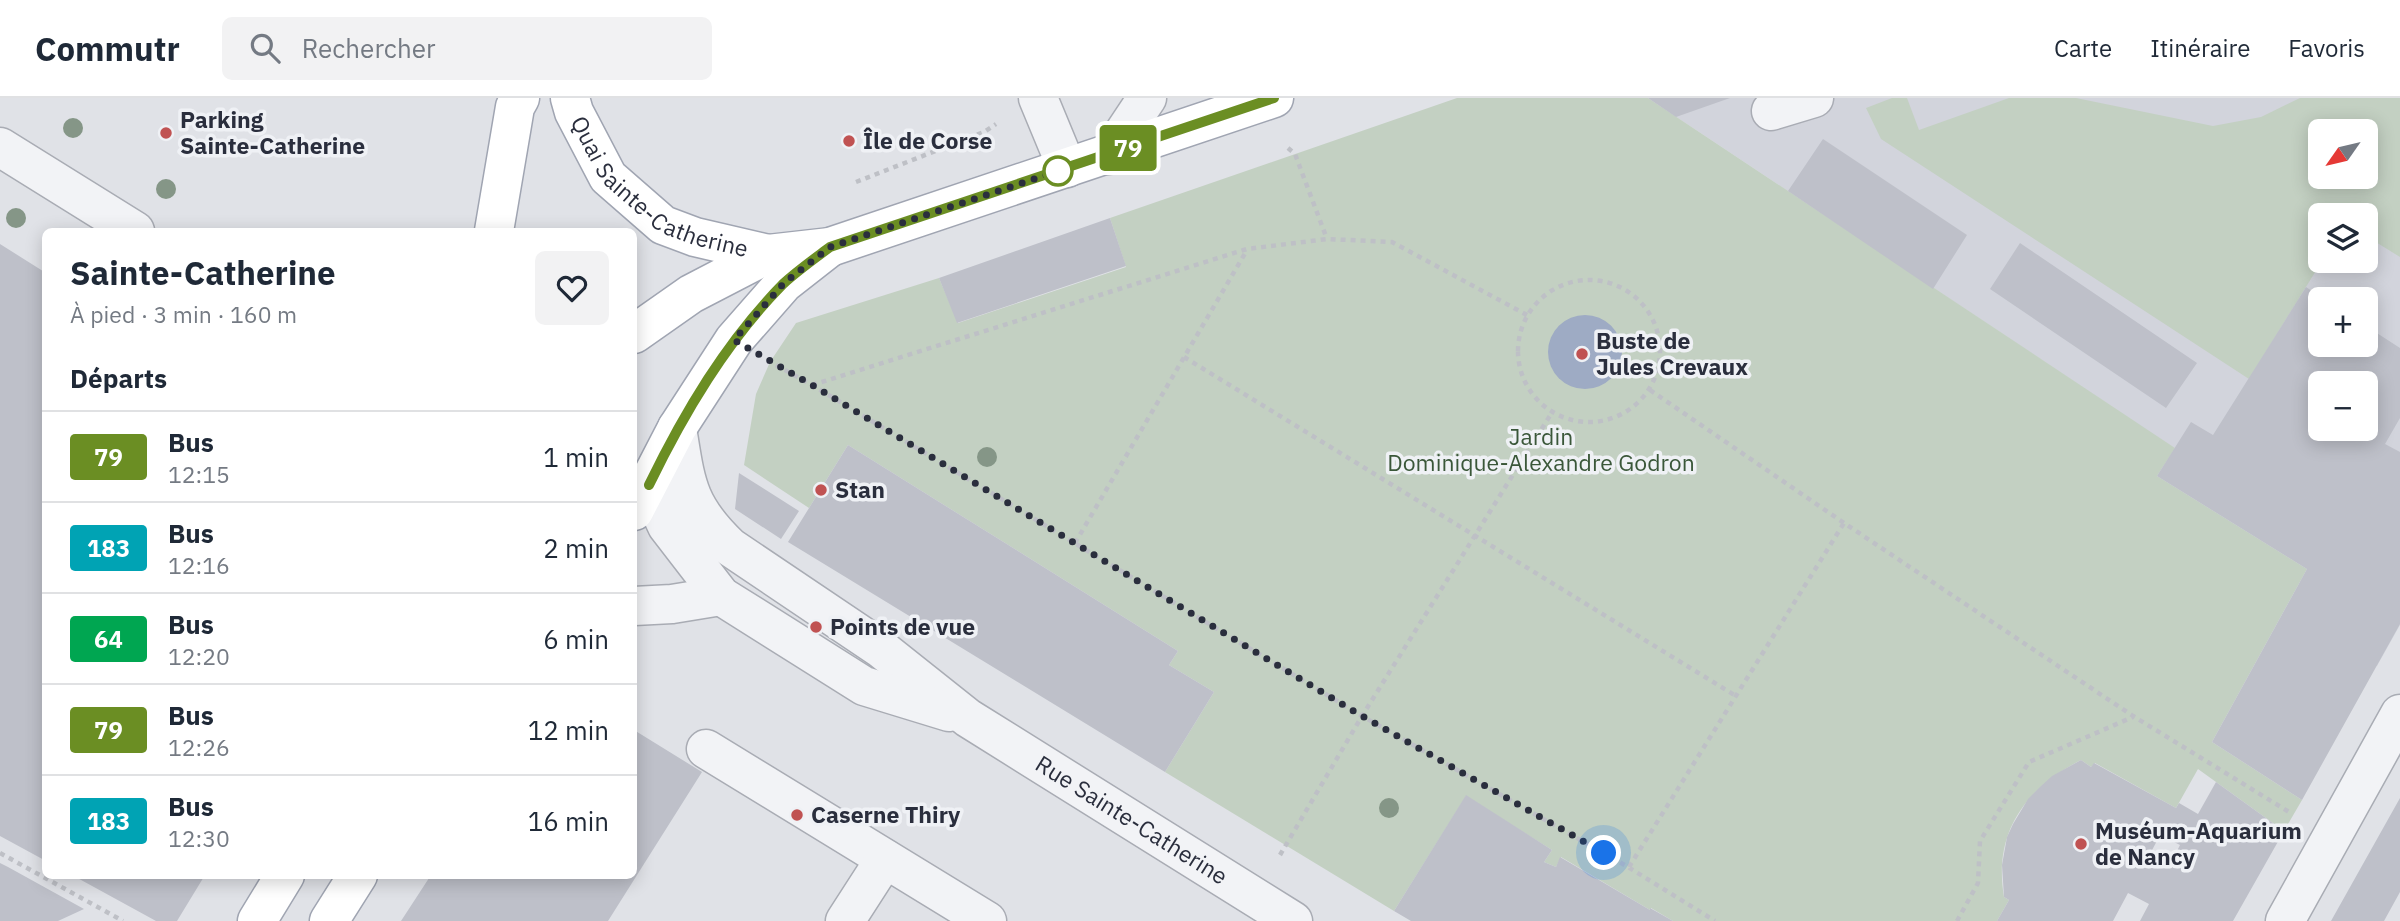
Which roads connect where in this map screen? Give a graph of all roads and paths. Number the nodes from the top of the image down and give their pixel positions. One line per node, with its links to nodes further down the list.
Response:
1 (520, 98): 14 (main road)
2 (570, 98): 18 (main road, Quai Sainte-Catherine)
3 (1147, 98): 10 (street)
4 (1274, 98): 10 (main road)
5 (1814, 98): 7 (street)
6 (1022, 107): 11 (street); 12 (path)
7 (1770, 111)
8 (0, 147): 13 (street)
9 (1289, 148): 15 (path)
10 (1109, 155): 11 (main road)
11 (1067, 168): 16 (main road)
12 (845, 186)
13 (130, 228)
14 (495, 228)
15 (1327, 239): 17 (path); 19 (path)
16 (830, 247): 18 (main road); 21 (main road)
17 (1247, 249): 22 (path); 23 (path)
18 (768, 254): 20 (main road)
19 (1527, 315): 24 (path); 25 (path)
20 (637, 332)
21 (734, 340): 23 (path); 26 (main road)
22 (1184, 357): 29 (path); 30 (path)
23 (812, 385): 30 (path)
24 (1650, 390): 25 (path); 28 (path)
25 (1551, 414): 29 (path)
26 (677, 428): 27 (main road); 37 (street, Rue Sainte-Catherine)
27 (641, 498): 31 (street, Rue Sainte-Catherine)
28 (1844, 523): 33 (path); 36 (path)
29 (1476, 536): 33 (path); 35 (path)
30 (1075, 543): 35 (path)
31 (721, 596): 32 (street); 37 (street, Rue Sainte-Catherine)
32 (637, 606)
33 (1736, 695): 42 (path)
34 (2400, 714): 56 (street)
35 (1362, 716): 42 (path); 47 (path)
36 (2133, 716): 39 (path); 55 (path)
37 (968, 718): 47 (street, Rue Sainte-Catherine)
38 (706, 750): 41 (street)
39 (2293, 814)
40 (0, 853): 43 (path)
41 (886, 859): 51 (street); 52 (street)
42 (1629, 867): 54 (path)
43 (42, 876)
44 (47, 879): 48 (path)
45 (283, 879): 49 (main road)
46 (355, 879): 50 (main road)
47 (1244, 908): 53 (street, Rue Sainte-Catherine)
48 (123, 921)
49 (257, 921)
50 (329, 921)
51 (845, 921)
52 (987, 921)
53 (1293, 921)
54 (1715, 921)
55 (1957, 921)
56 (2285, 921)

